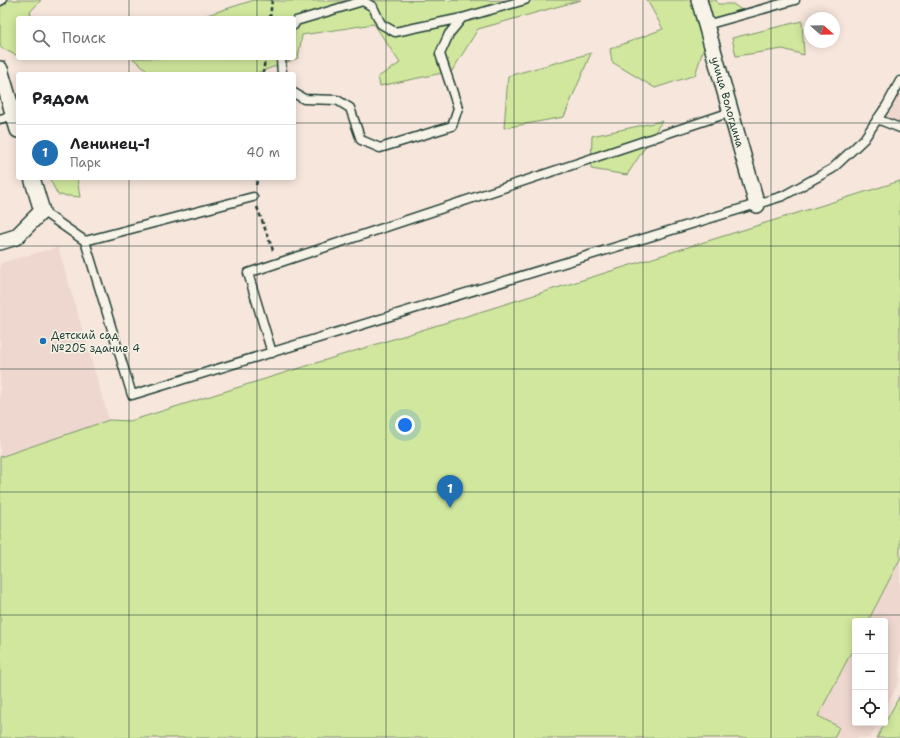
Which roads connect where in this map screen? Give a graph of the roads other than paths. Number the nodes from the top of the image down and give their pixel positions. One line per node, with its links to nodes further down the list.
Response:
1 (525, 0): 4 (lane)
2 (699, 0): 6 (street, улица Вологдина)
3 (795, 0): 6 (lane)
4 (462, 18): 5 (lane); 11 (lane)
5 (296, 21)
6 (706, 25): 12 (street, улица Вологдина)
7 (281, 60): 9 (lane)
8 (0, 69): 13 (street)
9 (282, 72)
10 (900, 81): 14 (lane)
11 (296, 94)
12 (731, 112): 19 (street, улица Вологдина); 23 (lane)
13 (7, 117): 15 (street)
14 (877, 119): 16 (lane); 19 (lane)
15 (16, 128)
16 (900, 128)
17 (33, 180): 20 (street)
18 (253, 197): 21 (lane)
19 (757, 205): 23 (lane)
20 (42, 210): 21 (lane); 22 (street)
21 (85, 241): 23 (lane)
22 (0, 242)
23 (272, 353)

